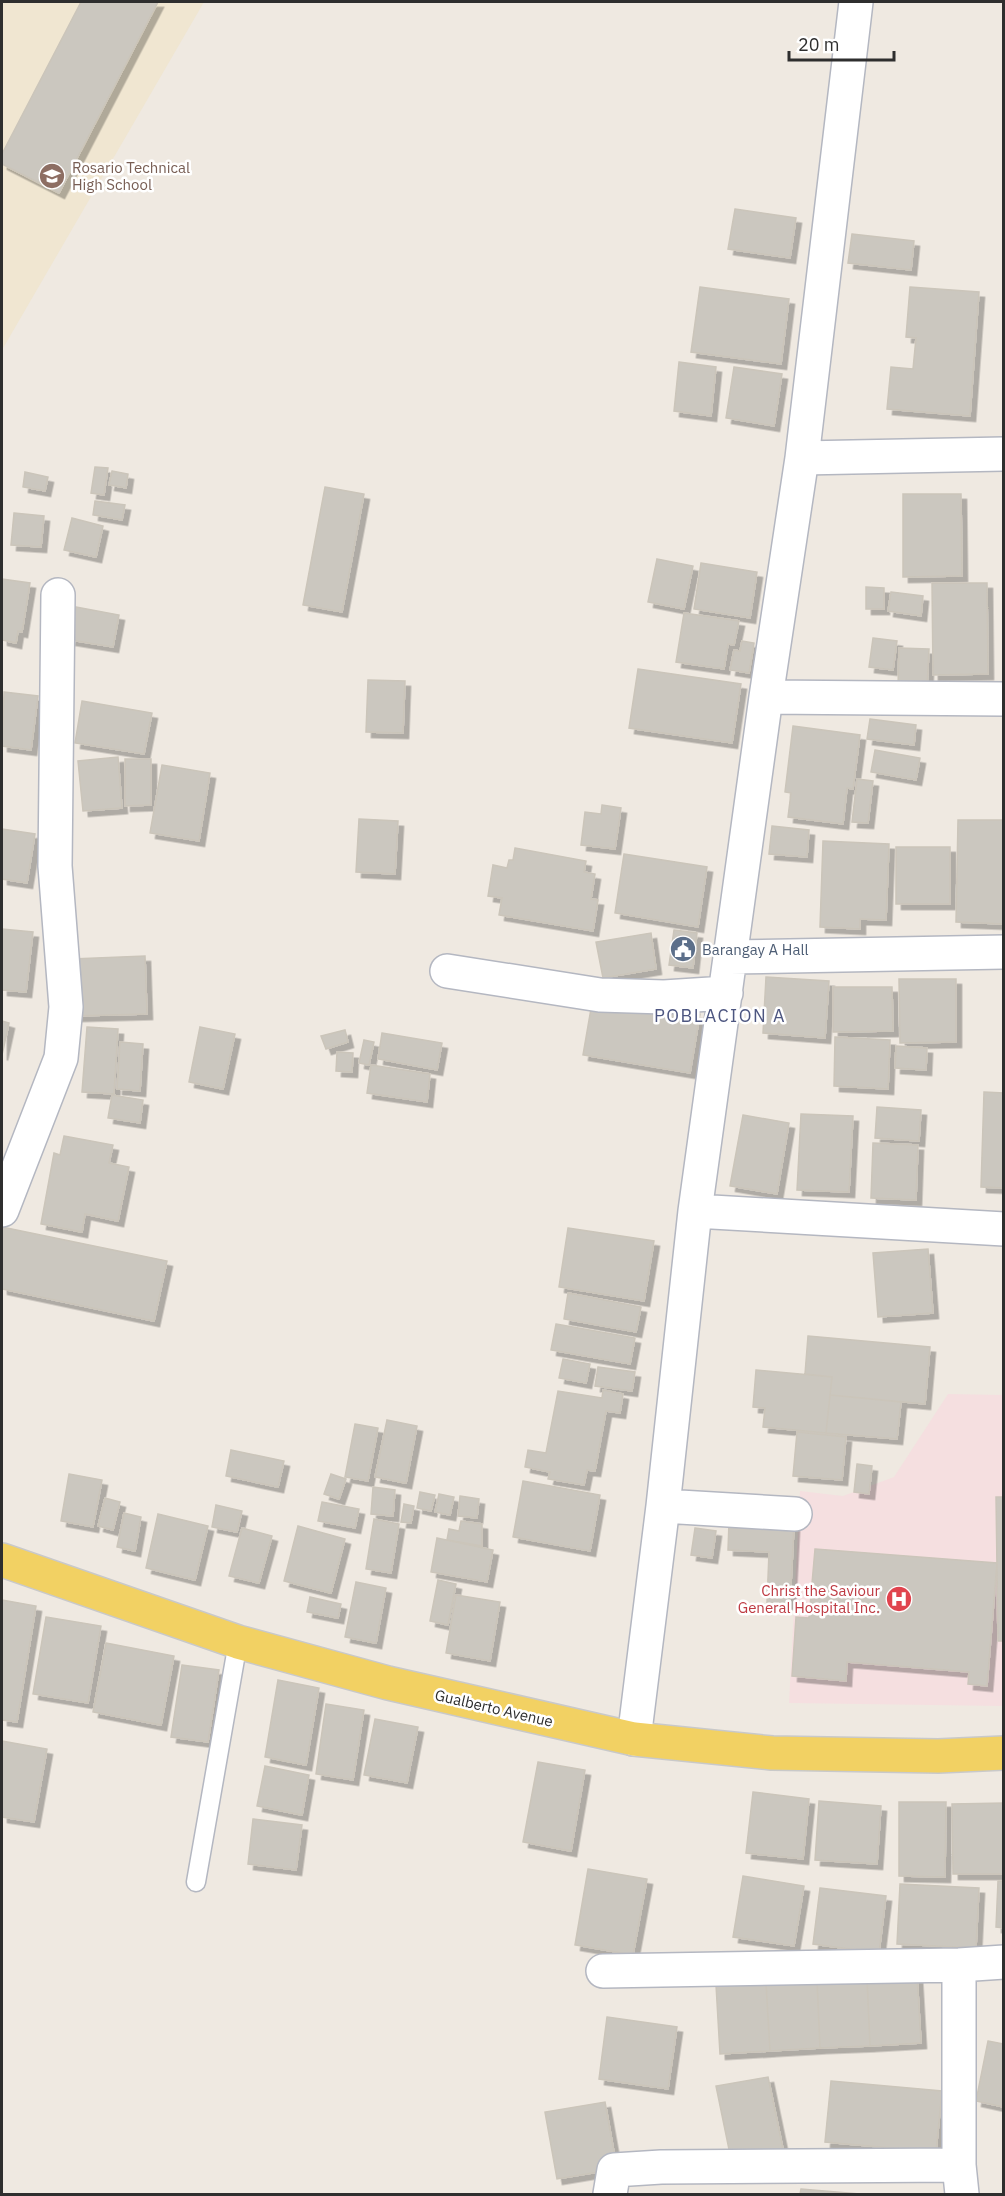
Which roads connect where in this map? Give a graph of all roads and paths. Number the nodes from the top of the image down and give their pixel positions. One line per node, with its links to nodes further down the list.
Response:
1 (856, 2): 3 (street)
2 (1004, 454): 3 (street)
3 (802, 458): 5 (street)
4 (58, 595): 11 (street)
5 (766, 697): 6 (street); 8 (street)
6 (1004, 699)
7 (1004, 952): 8 (street)
8 (730, 957): 10 (street)
9 (447, 971): 10 (street)
10 (726, 993): 12 (street)
11 (2, 1210)
12 (695, 1211): 13 (street); 14 (street)
13 (1004, 1229)
14 (663, 1506): 15 (street); 18 (street)
15 (795, 1514)
16 (2, 1560): 17 (main road, Gualberto Avenue)
17 (238, 1642): 18 (main road, Gualberto Avenue); 20 (lane)
18 (634, 1739): 19 (main road, Gualberto Avenue)
19 (1004, 1753)
20 (196, 1882)
21 (1004, 1962): 22 (street)
22 (959, 1965): 23 (street); 24 (street)
23 (603, 1971)
24 (961, 2180): 25 (street)
25 (610, 2194)

